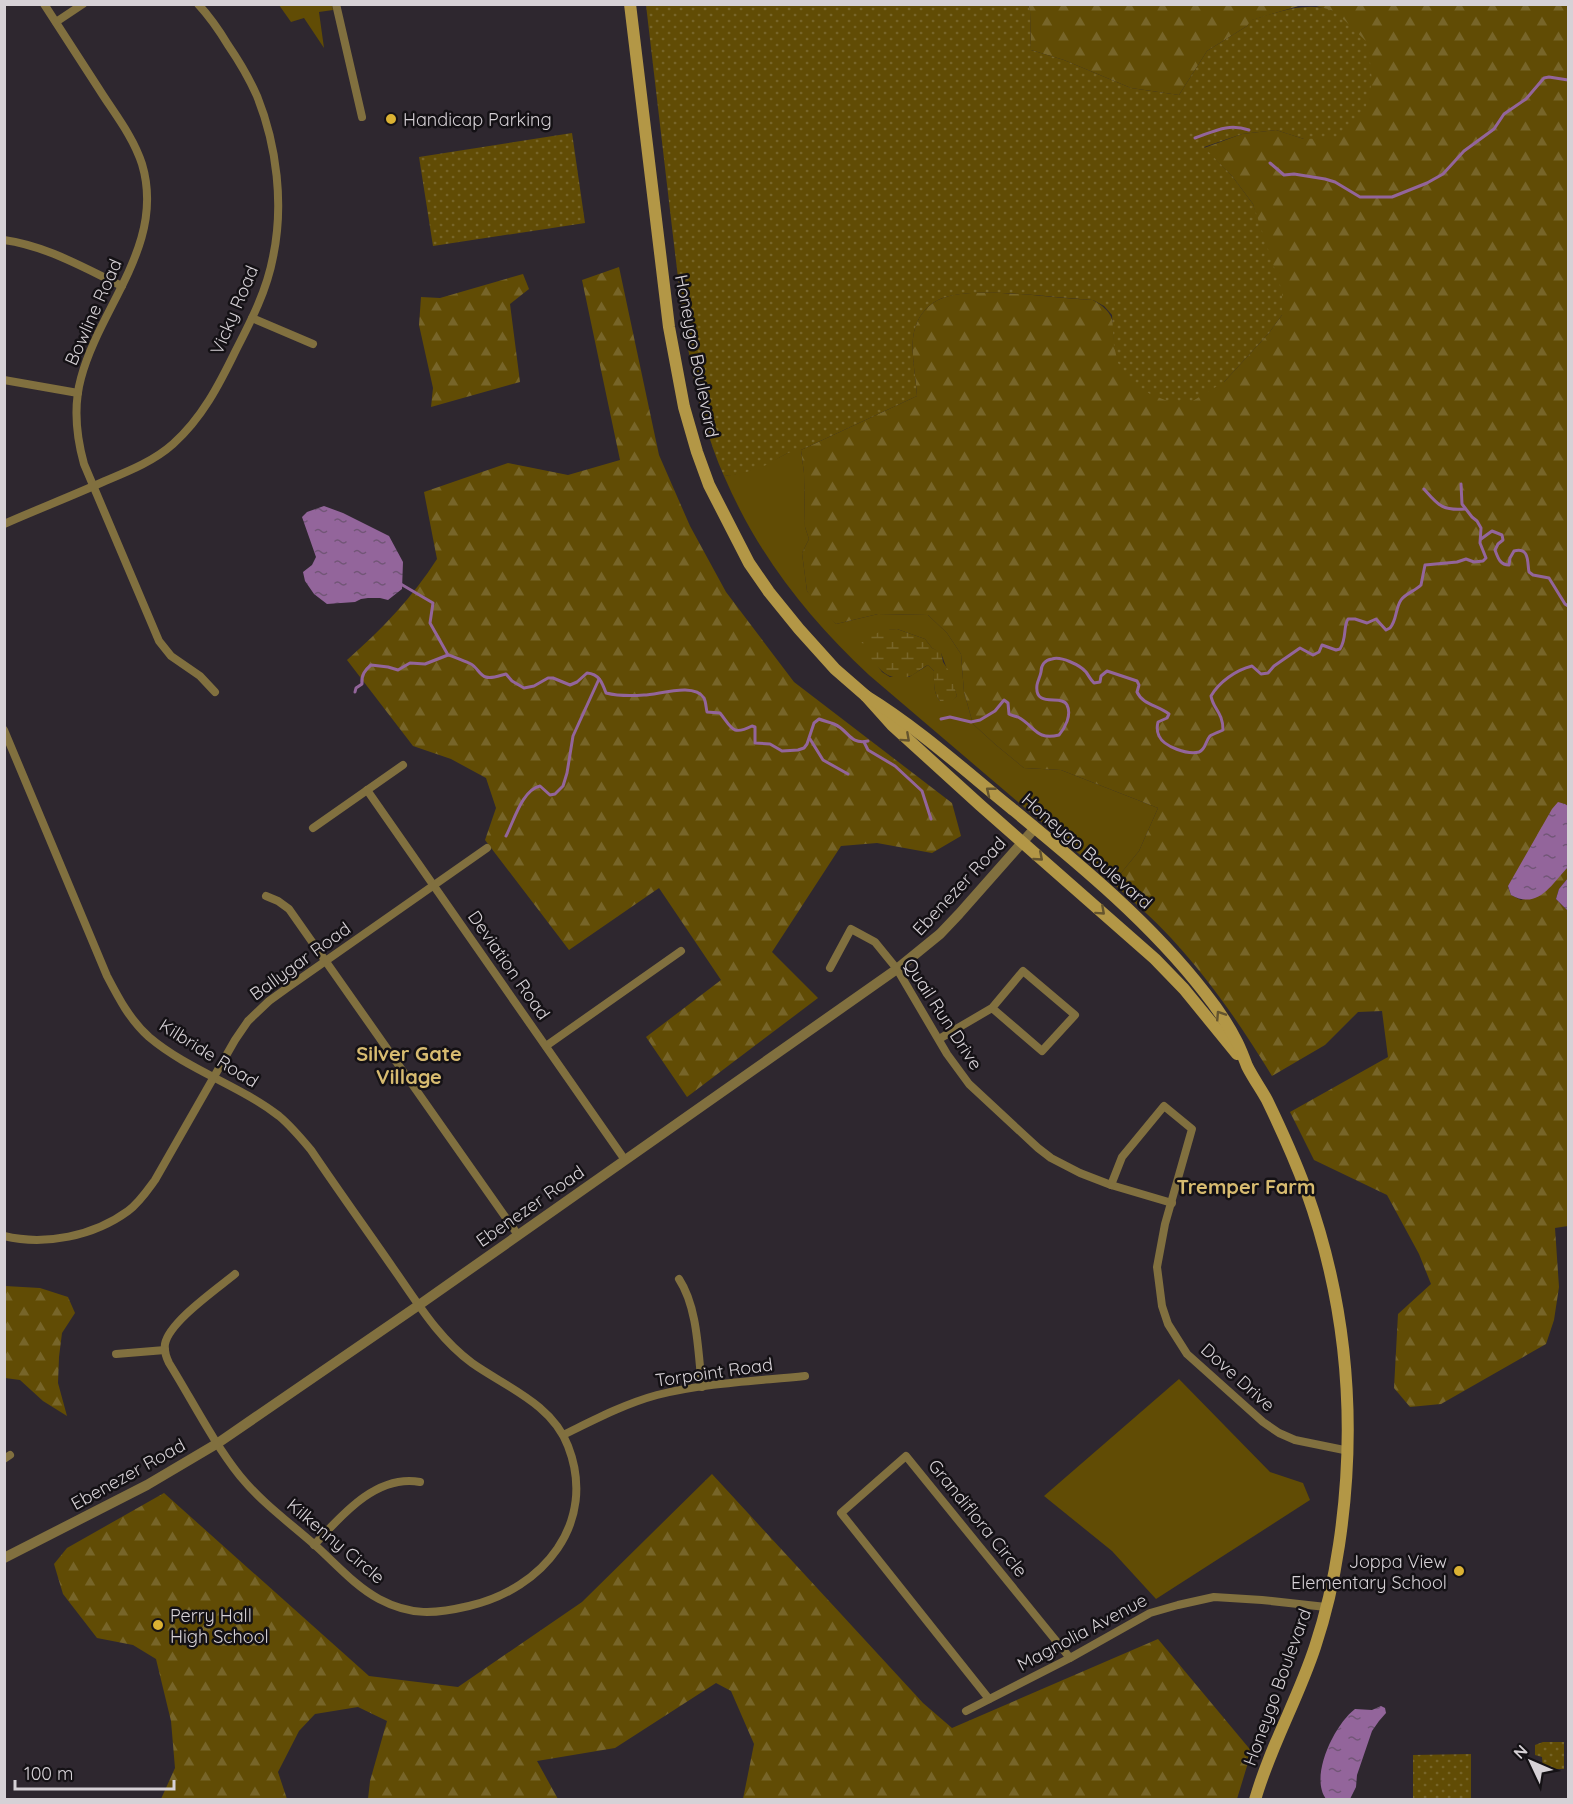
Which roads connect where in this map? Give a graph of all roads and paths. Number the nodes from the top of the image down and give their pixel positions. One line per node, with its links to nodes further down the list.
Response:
1 (45, 4): 6 (street, Bowline Road)
2 (83, 4): 6 (street)
3 (198, 4): 10 (street, Vicky Road)
4 (336, 4): 7 (street)
5 (630, 4): 17 (main road, Honeygo Boulevard)
6 (56, 22): 9 (street, Bowline Road)
7 (362, 117)
8 (4, 240): 9 (street)
9 (122, 286): 13 (street, Bowline Road)
10 (252, 318): 11 (street); 14 (street, Vicky Road)
11 (313, 344)
12 (4, 380): 13 (street)
13 (78, 393): 14 (street, Bowline Road)
14 (94, 486): 15 (street, Vicky Road); 16 (street, Bowline Road)
15 (4, 524)
16 (215, 692)
17 (866, 696): 22 (main road, Honeygo Boulevard, one-way to 17); 23 (main road, Honeygo Boulevard, one-way to 23)
18 (4, 730): 35 (street, Kilbride Road)
19 (403, 765): 20 (street)
20 (367, 790): 21 (street); 25 (street, Deviation Road)
21 (313, 828)
22 (1035, 828): 23 (street, Ebenezer Road); 34 (main road, Honeygo Boulevard, one-way to 22)
23 (1022, 842): 30 (street, Ebenezer Road); 34 (main road, Honeygo Boulevard, one-way to 34)
24 (487, 848): 25 (street, Ballygar Road)
25 (434, 886): 28 (street, Ballygar Road); 33 (street, Deviation Road)
26 (266, 896): 28 (street)
27 (681, 951): 33 (street)
28 (326, 962): 35 (street, Ballygar Road); 39 (street)
29 (830, 968): 30 (street, Quail Run Drive)
30 (897, 969): 32 (street, Quail Run Drive); 36 (street, Ebenezer Road)
31 (992, 1008): 31 (street); 32 (street)
32 (939, 1039): 37 (street, Quail Run Drive)
33 (546, 1046): 36 (street, Deviation Road)
34 (1248, 1066): 50 (main road, Honeygo Boulevard)
35 (214, 1078): 40 (street, Ballygar Road); 43 (street, Kilbride Road)
36 (625, 1160): 39 (street, Ebenezer Road)
37 (1111, 1185): 38 (street, Quail Run Drive); 38 (street, Dove Drive)
38 (1172, 1203): 50 (street, Dove Drive)
39 (518, 1235): 43 (street, Ebenezer Road)
40 (4, 1236)
41 (235, 1274): 44 (street)
42 (679, 1279): 47 (street)
43 (419, 1305): 48 (street, Kilkenny Circle); 49 (street, Ebenezer Road)
44 (165, 1350): 45 (street); 49 (street, Kilkenny Circle)
45 (116, 1354)
46 (805, 1376): 47 (street, Torpoint Road)
47 (702, 1387): 48 (street, Torpoint Road)
48 (563, 1434): 52 (street, Kilkenny Circle)
49 (218, 1443): 52 (street, Kilkenny Circle); 53 (street, Ebenezer Road)
50 (1349, 1451): 54 (main road, Honeygo Boulevard)
51 (420, 1482): 52 (street)
52 (314, 1545)
53 (4, 1558)
54 (1326, 1607): 55 (street, Magnolia Avenue); 58 (main road, Honeygo Boulevard)
55 (1070, 1658): 56 (street, Magnolia Avenue); 56 (street, Grandiflora Circle)
56 (989, 1699): 57 (street, Magnolia Avenue)
57 (966, 1712)
58 (1255, 1800)

